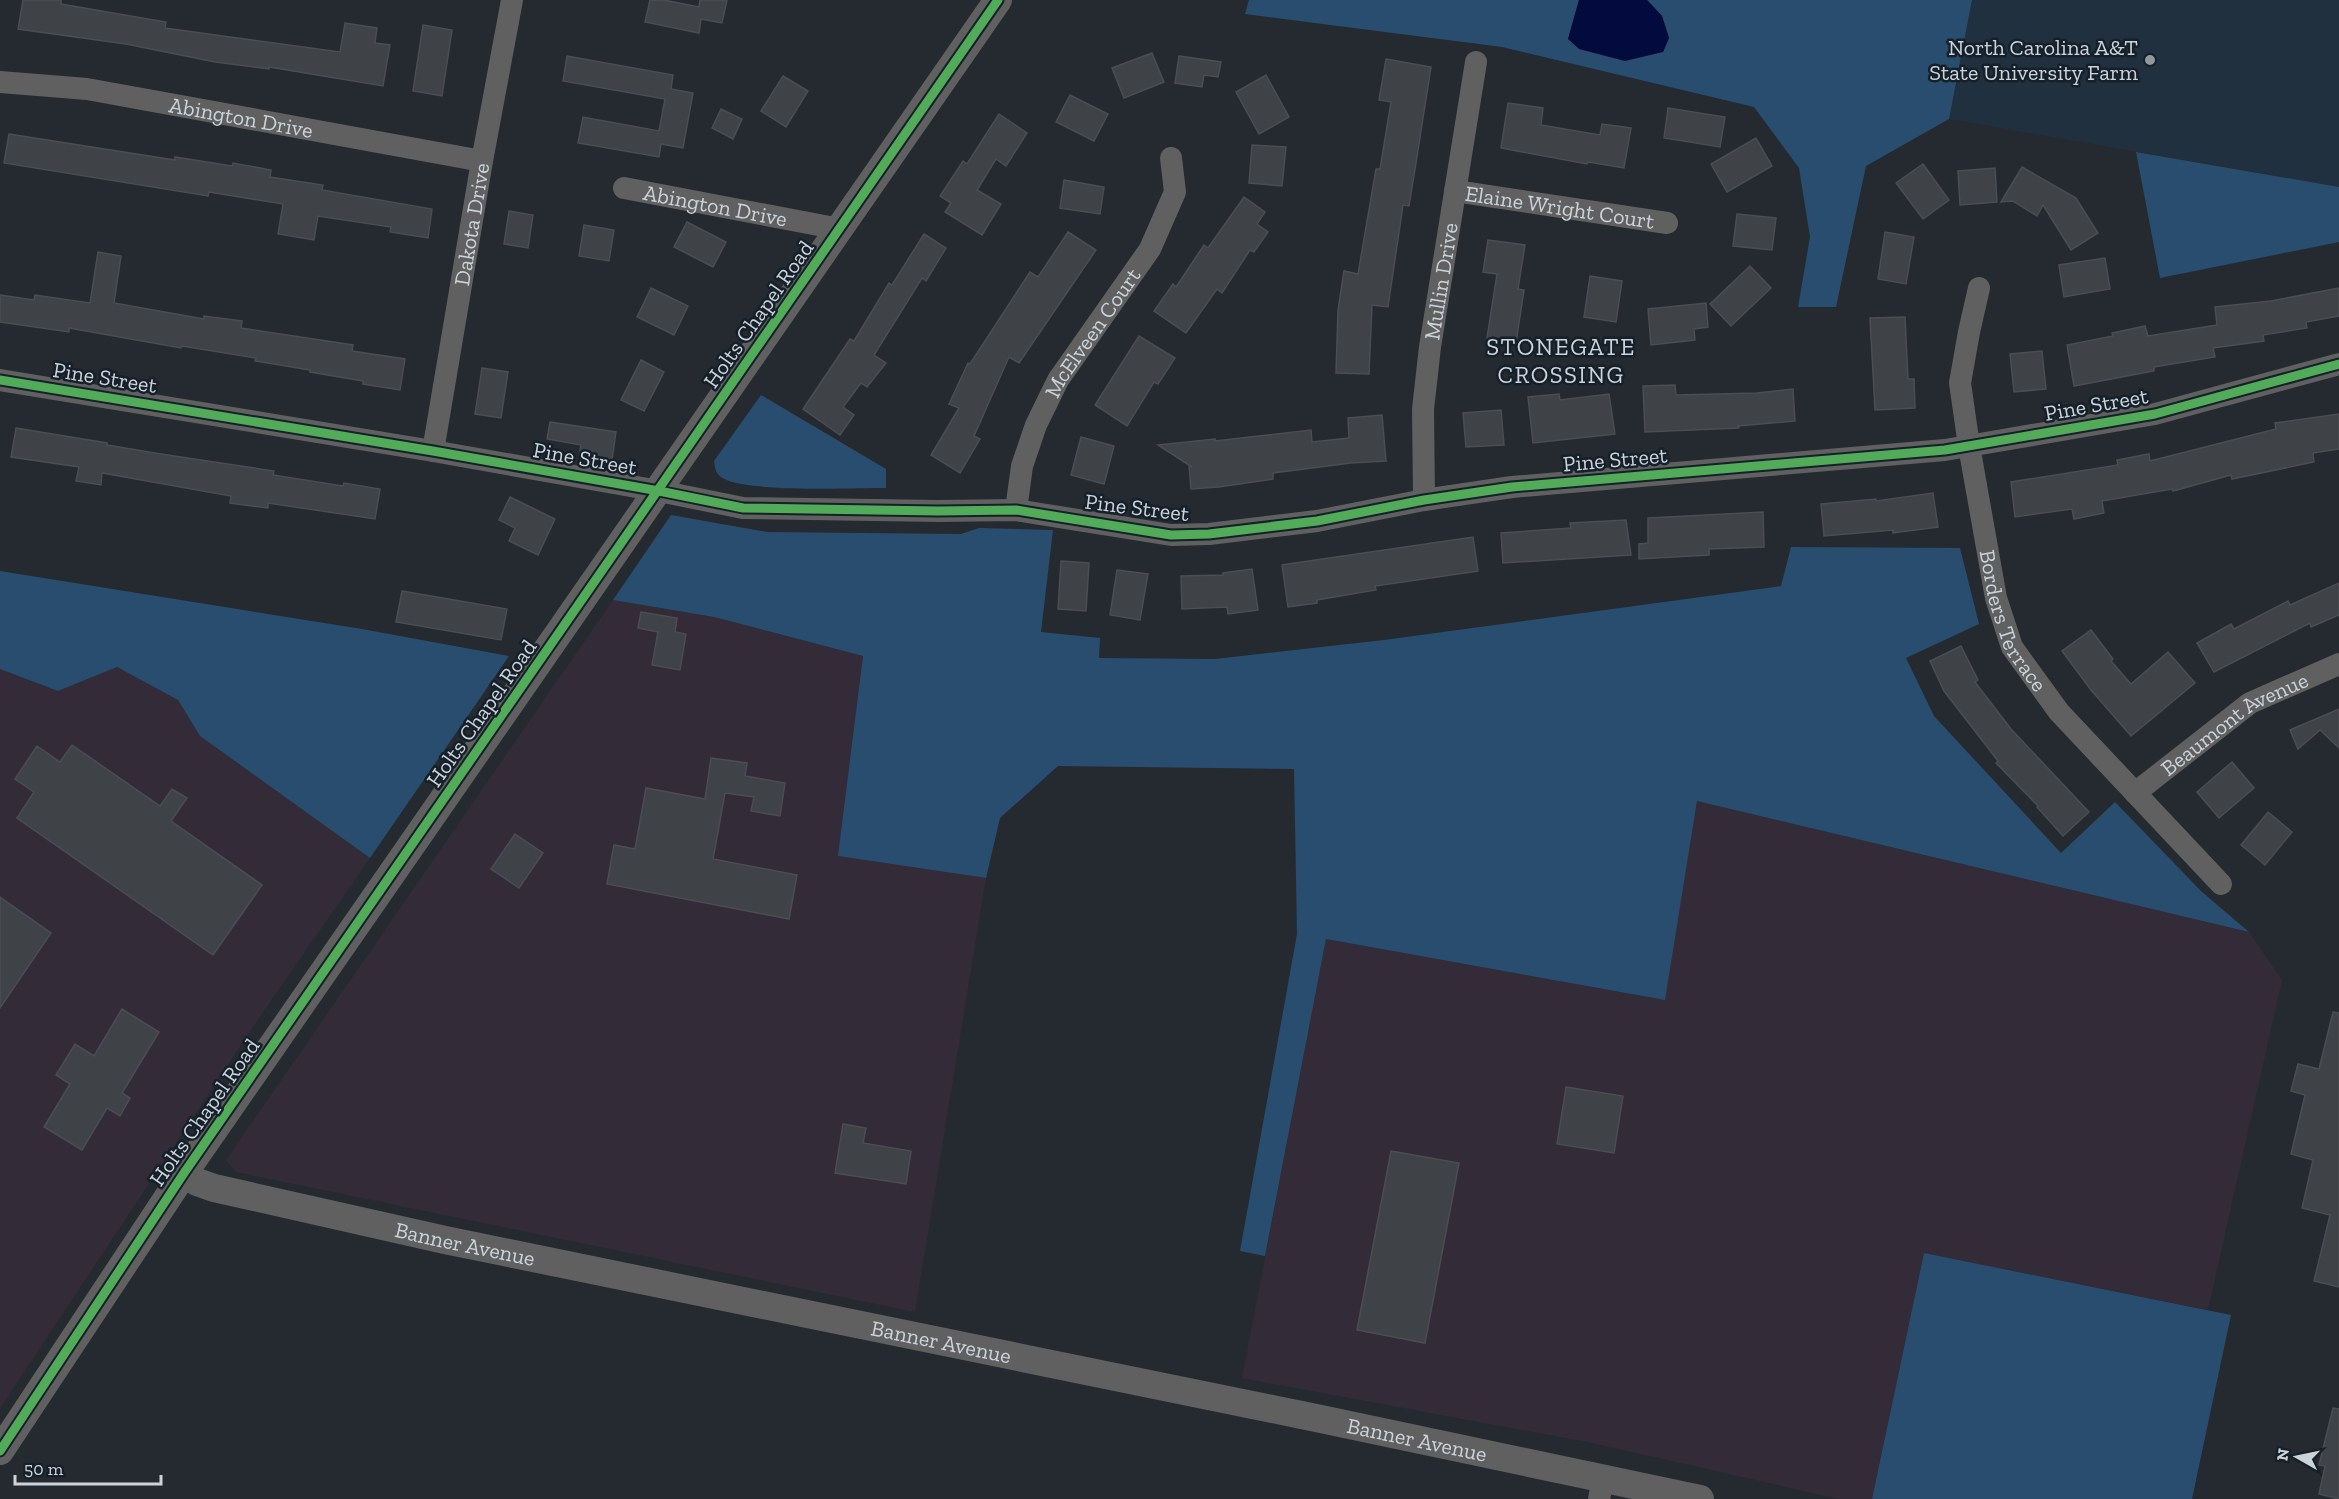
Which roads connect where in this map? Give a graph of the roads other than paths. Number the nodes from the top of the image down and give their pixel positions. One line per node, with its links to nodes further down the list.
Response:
1 (512, 0): 6 (street, Dakota Drive)
2 (999, 0): 10 (street, Holts Chapel Road)
3 (1476, 62): 8 (street, Mullin Drive)
4 (0, 82): 6 (street, Abington Drive)
5 (1171, 158): 18 (street, McElveen Court)
6 (482, 160): 15 (street, Dakota Drive)
7 (624, 188): 10 (street, Abington Drive)
8 (1455, 192): 9 (street, Elaine Wright Court); 17 (street, Mullin Drive)
9 (1667, 223)
10 (840, 229): 16 (street, Holts Chapel Road)
11 (1979, 288): 14 (street, Borders Terrace)
12 (2339, 364): 14 (street, Pine Street)
13 (0, 380): 15 (street, Pine Street)
14 (1969, 446): 17 (street, Pine Street); 20 (street, Borders Terrace)
15 (433, 451): 16 (street, Pine Street)
16 (659, 491): 18 (street, Pine Street); 22 (street, Holts Chapel Road)
17 (1424, 500): 18 (street, Pine Street)
18 (1016, 510)
19 (2339, 664): 20 (street, Beaumont Avenue)
20 (2135, 793): 21 (street, Borders Terrace)
21 (2221, 884)
22 (184, 1173): 23 (street, Holts Chapel Road); 24 (street, Banner Avenue)
23 (0, 1451)
24 (1601, 1489): 25 (street, Banner Avenue)
25 (1701, 1499)

